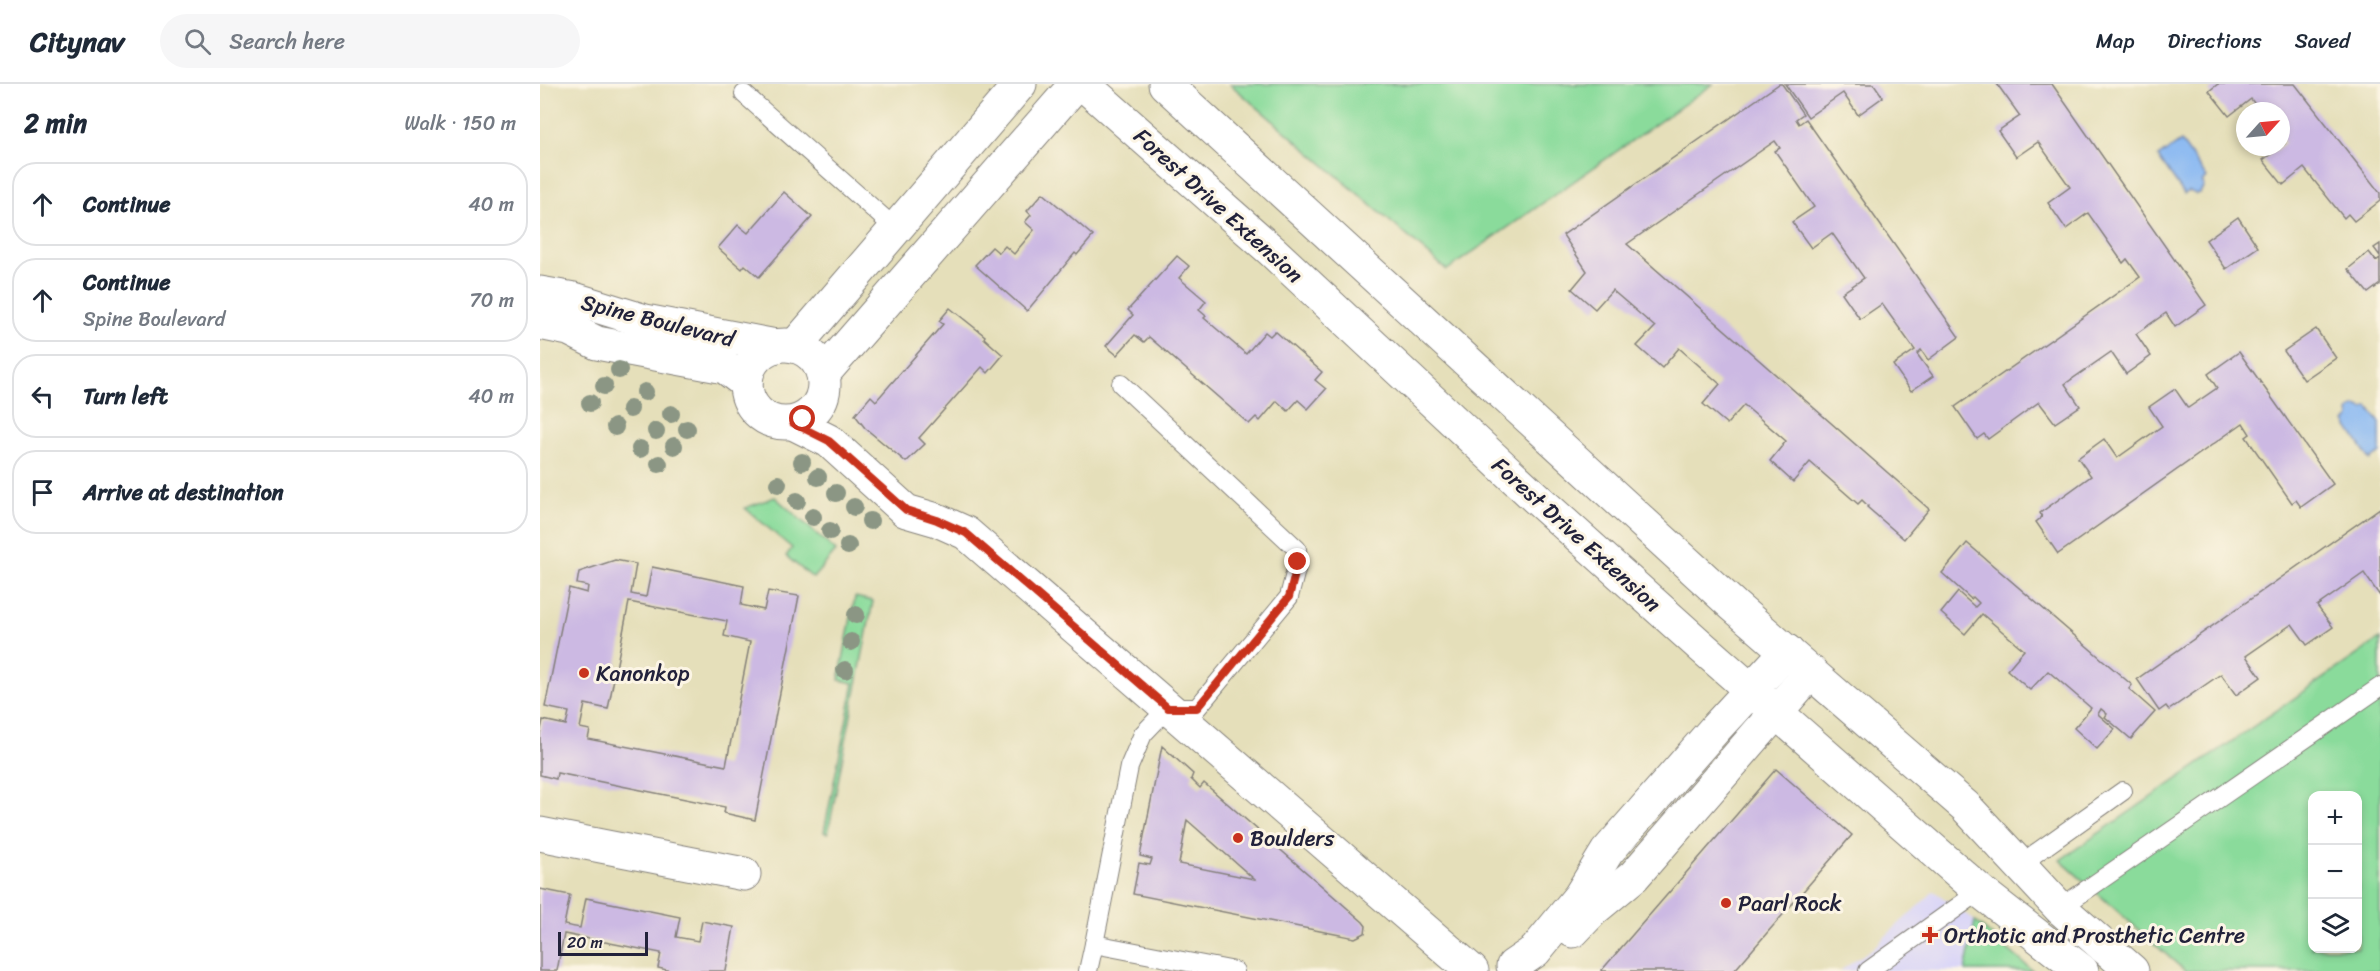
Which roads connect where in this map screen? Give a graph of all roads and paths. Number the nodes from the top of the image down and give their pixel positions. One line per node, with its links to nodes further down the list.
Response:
1 (1020, 84): 6 (street)
2 (1076, 84): 12 (street)
3 (1083, 84): 16 (street, Forest Drive Extension)
4 (1164, 84): 13 (street)
5 (744, 94): 6 (lane)
6 (896, 229): 9 (street)
7 (540, 293): 9 (street, Spine Boulevard)
8 (540, 323): 10 (street, Spine Boulevard)
9 (786, 346): 10 (street); 12 (street)
10 (746, 383): 12 (street)
11 (1121, 384): 17 (lane)
12 (812, 400): 17 (street)
13 (1787, 651): 14 (street); 16 (street)
14 (1811, 672): 18 (street); 21 (street)
15 (2380, 687): 24 (lane)
16 (1751, 691): 18 (street, Forest Drive Extension); 26 (street)
17 (1182, 708): 25 (lane); 26 (street)
18 (1776, 713): 23 (street, Forest Drive Extension); 26 (street)
19 (2123, 791): 21 (lane)
20 (540, 834): 22 (street)
21 (2019, 865): 24 (street)
22 (744, 874)
23 (1980, 891): 29 (lane); 30 (street, Forest Drive Extension)
24 (2060, 908): 31 (street)
25 (1094, 944): 27 (lane); 28 (lane)
26 (1506, 970)
27 (1088, 971)
28 (1235, 971)
29 (1868, 971)
30 (2082, 971)
31 (2132, 971)

